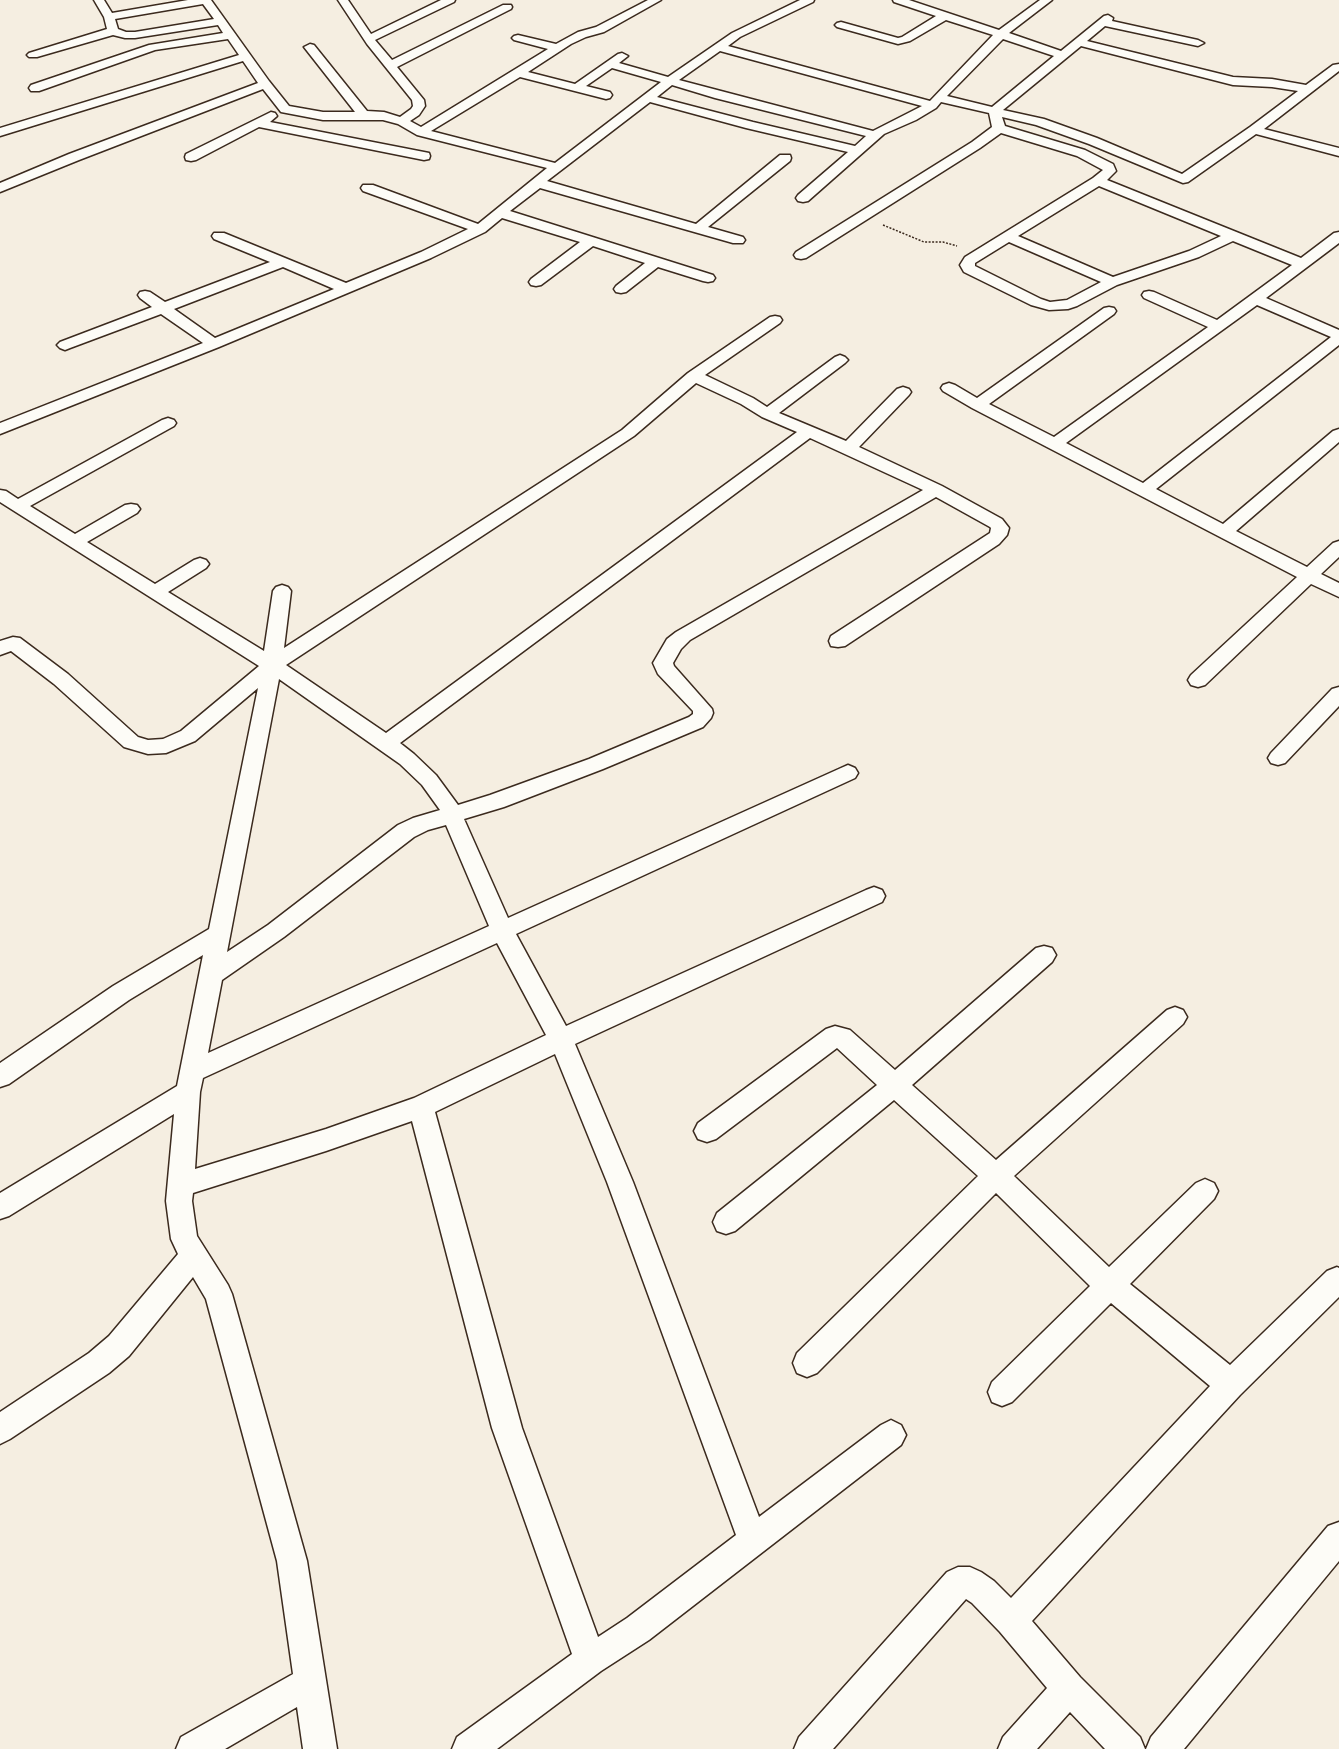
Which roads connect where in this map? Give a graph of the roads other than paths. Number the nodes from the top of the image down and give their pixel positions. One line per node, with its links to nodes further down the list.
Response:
1 (99, 0): 10 (street)
2 (343, 0): 16 (street)
3 (450, 0): 16 (street)
4 (656, 0): 22 (street)
5 (809, 0): 21 (street)
6 (898, 0): 9 (street)
7 (1047, 0): 14 (street)
8 (507, 7): 28 (street)
9 (944, 16): 12 (street); 14 (street)
10 (109, 17): 11 (street); 13 (street)
11 (222, 21): 13 (street); 15 (street)
12 (841, 25)
13 (113, 31): 24 (street)
14 (1001, 34): 25 (street); 38 (street)
15 (232, 35): 26 (street); 33 (street)
16 (369, 38): 28 (street)
17 (518, 38): 22 (street)
18 (1080, 42): 19 (street); 25 (street); 35 (street)
19 (1198, 43)
20 (310, 47): 41 (street)
21 (718, 47): 31 (street); 38 (street)
22 (557, 48): 29 (street)
23 (625, 54): 27 (street)
24 (33, 55)
25 (1063, 55): 40 (street)
26 (246, 56): 32 (street); 46 (street)
27 (610, 64): 31 (street); 34 (street)
28 (391, 65): 42 (street)
29 (518, 73): 34 (street); 47 (street)
30 (1338, 73): 35 (street)
31 (670, 81): 37 (street); 48 (street)
32 (265, 84): 39 (street); 57 (street)
33 (35, 88)
34 (576, 88): 36 (street)
35 (1308, 89): 45 (street)
36 (606, 95)
37 (649, 98): 49 (street); 54 (street)
38 (935, 102): 40 (street); 48 (street)
39 (285, 109): 41 (street); 43 (street)
40 (994, 111): 44 (street); 45 (street)
41 (364, 115): 42 (street)
42 (402, 121): 47 (street)
43 (258, 123): 51 (street); 52 (street)
44 (999, 128): 55 (street); 69 (street)
45 (1254, 130): 50 (street)
46 (0, 132)
47 (421, 132): 54 (street)
48 (876, 135): 49 (street)
49 (858, 151): 59 (street)
50 (1339, 152)
51 (424, 156)
52 (191, 157)
53 (785, 158): 62 (street)
54 (557, 167): 56 (street)
55 (1098, 181): 64 (street); 66 (street)
56 (538, 183): 60 (street); 62 (street)
57 (0, 188)
58 (368, 188): 61 (street)
59 (803, 198)
60 (501, 213): 61 (street); 68 (street)
61 (480, 229): 76 (street)
62 (698, 229): 67 (street)
63 (219, 236): 70 (street)
64 (1232, 236): 72 (street); 75 (street)
65 (1339, 236): 72 (street)
66 (1008, 237): 75 (street); 75 (street)
67 (738, 240)
68 (591, 241): 71 (street); 74 (street)
69 (801, 255)
70 (284, 262): 76 (street); 81 (street)
71 (656, 262): 73 (street); 77 (street)
72 (1302, 264): 80 (street)
73 (708, 278)
74 (536, 282)
75 (1112, 282)
76 (344, 288): 87 (street)
77 (621, 288)
78 (145, 295): 81 (street)
79 (1149, 295): 84 (street)
80 (1256, 299): 84 (street); 85 (street)
81 (162, 308): 87 (street); 88 (street)
82 (1109, 311): 93 (street)
83 (774, 320): 90 (street)
84 (1219, 326): 99 (street)
85 (1339, 335)
86 (1339, 338): 102 (street)
87 (214, 344): 96 (street)
88 (65, 345)
89 (840, 360): 94 (street)
90 (694, 376): 94 (street); 116 (street)
91 (949, 388): 93 (street)
92 (903, 392): 100 (street)
93 (978, 405): 99 (street)
94 (768, 414): 97 (street)
95 (168, 423): 104 (street)
96 (0, 429)
97 (810, 431): 100 (street); 119 (street)
98 (1339, 434): 106 (street)
99 (1055, 444): 102 (street)
100 (848, 448): 101 (street)
101 (936, 490): 114 (street); 122 (street)
102 (1144, 490): 106 (street)
103 (0, 495): 104 (street)
104 (17, 506): 107 (street)
105 (131, 509): 107 (street)
106 (1224, 532): 110 (street)
107 (74, 542): 113 (street)
108 (1339, 547): 110 (street)
109 (200, 564): 113 (street)
110 (1308, 575): 112 (street); 117 (street)
111 (282, 591): 116 (street)
112 (1339, 591)
113 (155, 592): 116 (street)
114 (838, 641)
115 (0, 649): 116 (street)
116 (272, 665): 119 (street); 125 (street)
117 (1198, 680)
118 (1339, 694): 120 (street)
119 (386, 743): 122 (street)
120 (1278, 758)
121 (848, 772): 124 (street)
122 (452, 813): 124 (street); 127 (street)
123 (874, 896): 129 (street)
124 (502, 930): 129 (street); 131 (street)
125 (218, 935): 127 (street); 130 (street)
126 (1044, 955): 132 (street)
127 (211, 975): 131 (street)
128 (1175, 1017): 135 (street)
129 (560, 1040): 133 (street); 149 (street)
130 (0, 1076)
131 (191, 1082): 136 (street); 138 (street)
132 (895, 1085): 134 (street); 135 (street); 139 (street)
133 (421, 1107): 136 (street); 151 (street)
134 (707, 1131)
135 (996, 1176): 142 (street); 143 (street)
136 (180, 1186): 140 (street)
137 (1205, 1191): 142 (street)
138 (0, 1207)
139 (726, 1222)
140 (194, 1256): 146 (street); 152 (street)
141 (1337, 1280): 144 (street)
142 (1109, 1285): 144 (street); 145 (street)
143 (807, 1363)
144 (1230, 1385): 150 (street)
145 (1002, 1392)
146 (0, 1429)
147 (891, 1435): 149 (street)
148 (1339, 1537): 160 (street)
149 (753, 1541): 151 (street)
150 (1011, 1621): 153 (street); 157 (street)
151 (590, 1660): 156 (street)
152 (310, 1682): 154 (street); 155 (street)
153 (1069, 1688): 158 (street); 159 (street)
154 (193, 1749)
155 (320, 1749)
156 (469, 1749)
157 (811, 1749)
158 (1014, 1749)
159 (1128, 1749)
160 (1163, 1749)

